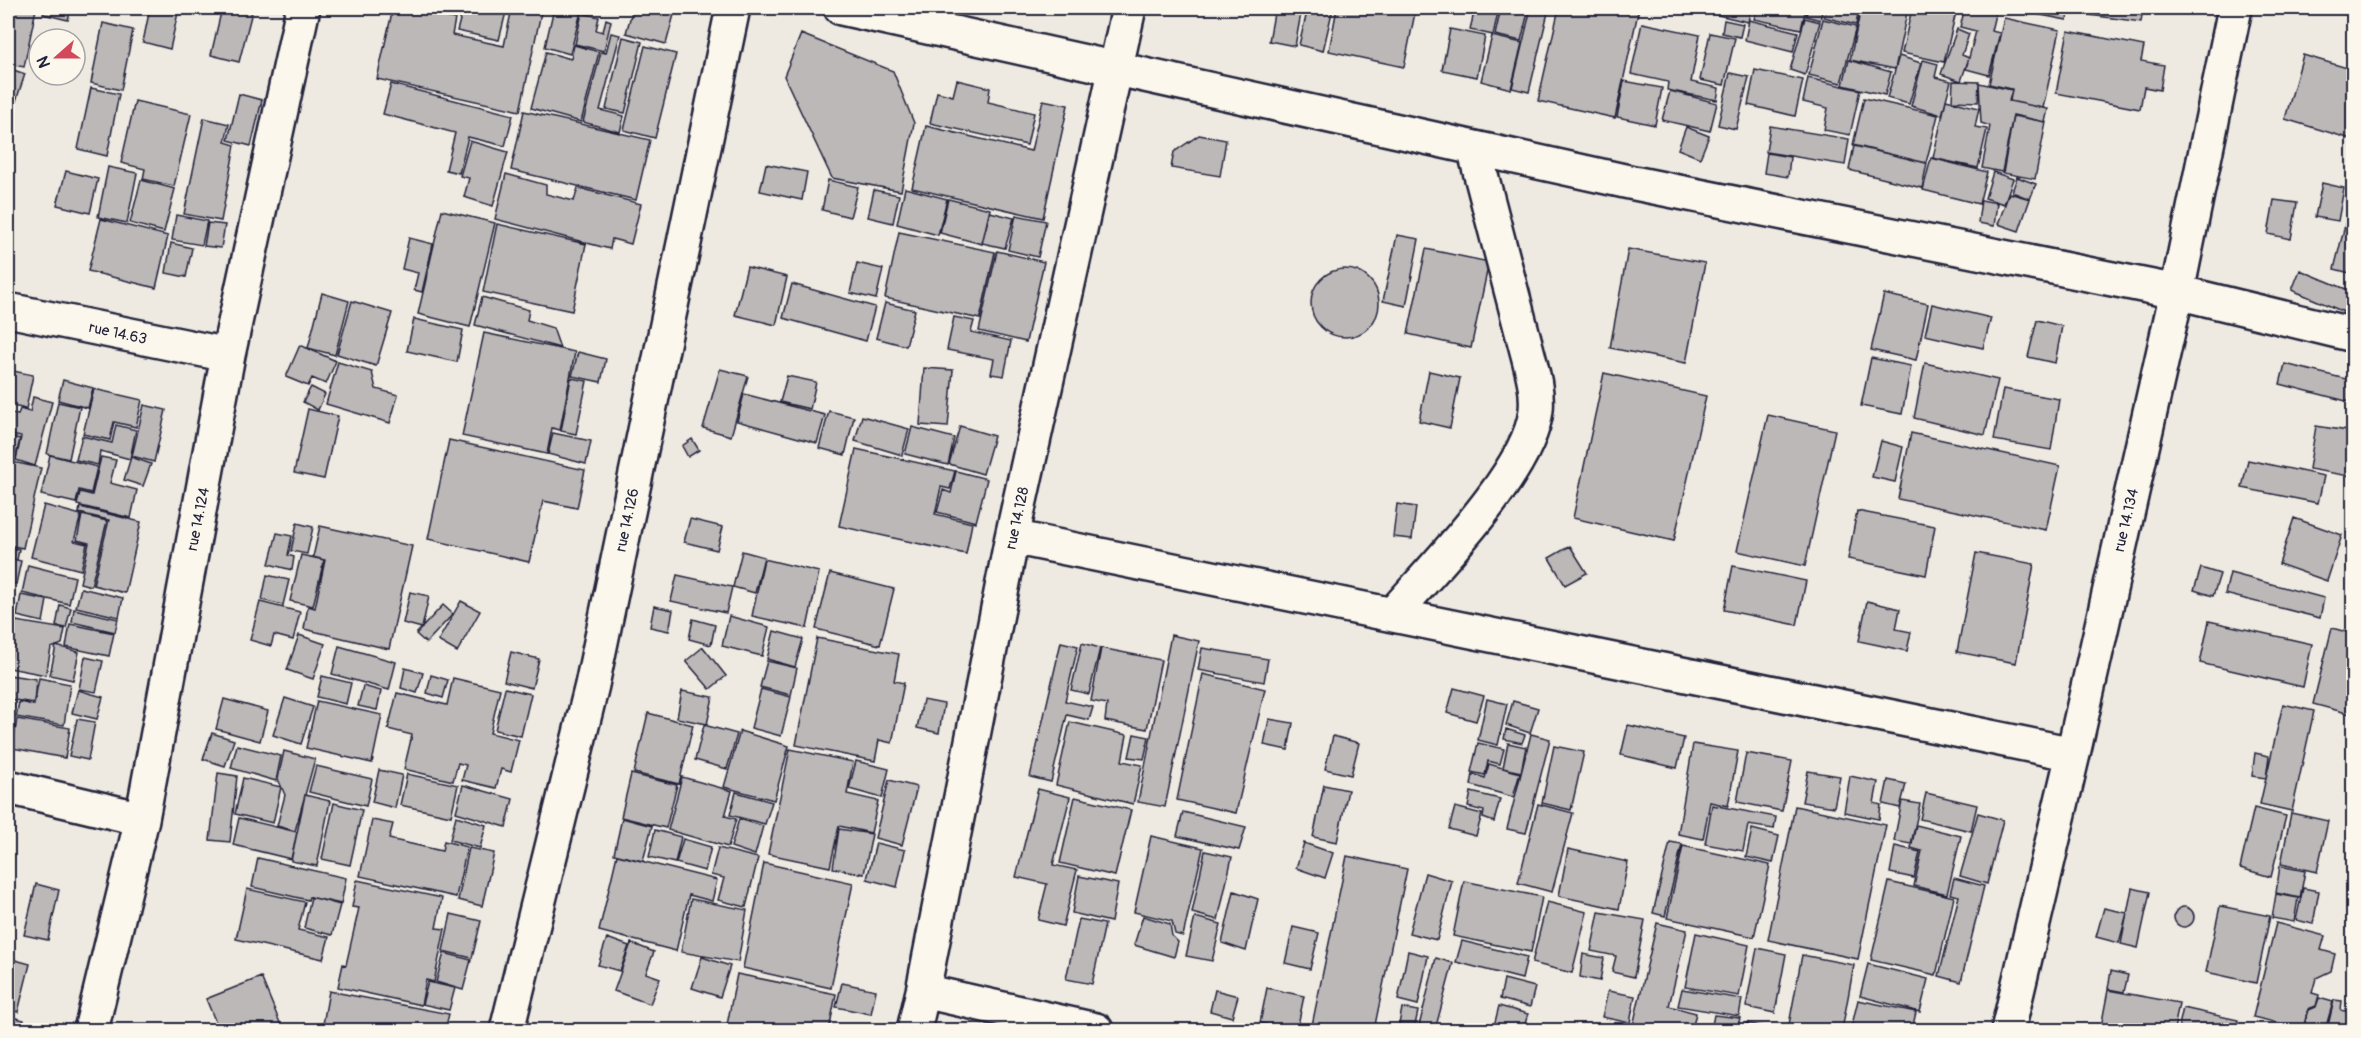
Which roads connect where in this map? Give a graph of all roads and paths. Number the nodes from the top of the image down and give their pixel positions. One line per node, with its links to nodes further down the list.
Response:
1 (303, 8): 11 (street, rue 14.124)
2 (733, 8): 19 (street, rue 14.126)
3 (841, 8): 6 (street)
4 (1129, 8): 6 (street, rue 14.128)
5 (2235, 8): 8 (street, rue 14.134)
6 (1114, 68): 7 (street); 12 (street, rue 14.128)
7 (1474, 148): 8 (street); 13 (street)
8 (2177, 292): 10 (street); 14 (street, rue 14.134)
9 (8, 310): 11 (street, rue 14.63)
10 (2354, 335)
11 (228, 355): 16 (street, rue 14.124)
12 (1012, 537): 13 (street); 17 (street, rue 14.128)
13 (1393, 614): 14 (street)
14 (2073, 754): 22 (street, rue 14.134)
15 (8, 787): 16 (street)
16 (142, 819): 18 (street, rue 14.124)
17 (923, 991): 20 (street, rue 14.128); 21 (street)
18 (91, 1030)
19 (507, 1030)
20 (914, 1030)
21 (1096, 1030)
22 (2007, 1030)

